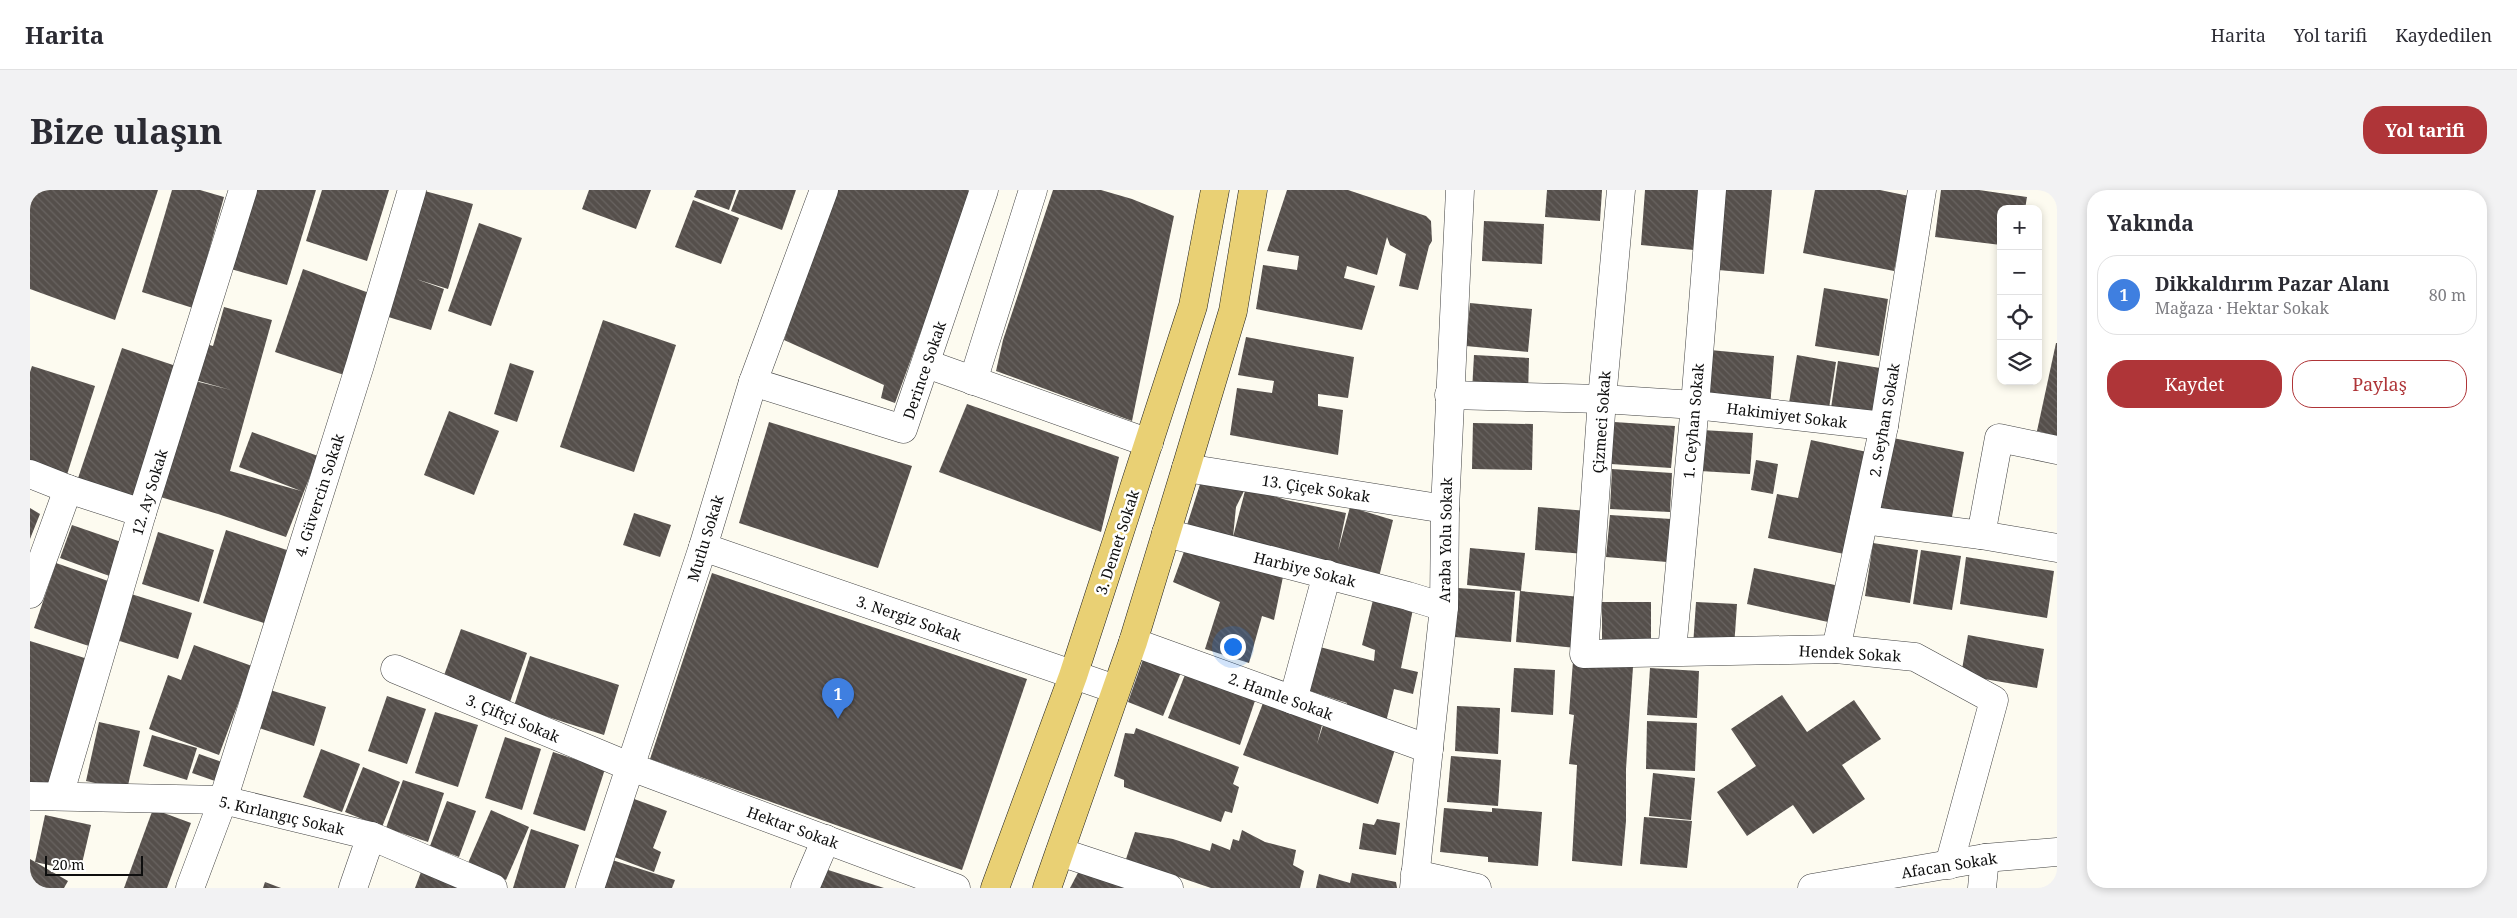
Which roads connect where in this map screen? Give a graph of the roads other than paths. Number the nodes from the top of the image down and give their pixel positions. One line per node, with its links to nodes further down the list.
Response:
1 (243, 190): 25 (street, 12. Ay Sokak)
2 (412, 190): 46 (street, 4. Güvercin Sokak)
3 (824, 190): 14 (street, Mutlu Sokak)
4 (984, 190): 12 (street, Derince Sokak)
5 (1033, 190): 13 (street)
6 (1215, 190): 19 (main road, 3. Demet Sokak)
7 (1253, 190): 21 (main road)
8 (1460, 190): 15 (street, Araba Yolu Sokak)
9 (1620, 190): 16 (street, Çizmeci Sokak)
10 (1712, 190): 17 (street, 1. Ceyhan Sokak)
11 (1922, 190): 18 (street, 2. Seyhan Sokak)
12 (926, 364): 13 (street); 14 (street, Derince Sokak)
13 (973, 381): 19 (street)
14 (753, 382): 29 (street, Mutlu Sokak)
15 (1449, 395): 16 (street, Hakimiyet Sokak); 24 (street, Araba Yolu Sokak)
16 (1602, 399): 17 (street, Hakimiyet Sokak); 37 (street, Çizmeci Sokak)
17 (1695, 404): 18 (street, Hakimiyet Sokak); 36 (street, 1. Ceyhan Sokak)
18 (1884, 426): 26 (street, 2. Seyhan Sokak)
19 (1149, 443): 39 (main road, 3. Demet Sokak)
20 (2057, 450): 28 (street)
21 (1186, 468): 24 (street, 13. Çiçek Sokak); 27 (main road)
22 (30, 474): 23 (street)
23 (68, 489): 25 (street); 32 (street)
24 (1445, 508): 33 (street, Araba Yolu Sokak)
25 (142, 513): 45 (street, 12. Ay Sokak)
26 (1864, 520): 28 (street); 35 (street, 2. Seyhan Sokak)
27 (1166, 533): 31 (street, Harbiye Sokak); 34 (main road)
28 (1980, 535): 30 (street)
29 (702, 547): 39 (street, 3. Nergiz Sokak); 43 (street, Mutlu Sokak)
30 (2057, 548)
31 (1327, 574): 33 (street, Harbiye Sokak); 41 (street)
32 (30, 594)
33 (1444, 607): 42 (street, Araba Yolu Sokak)
34 (1133, 642): 40 (main road); 41 (street, 2. Hamle Sokak)
35 (1836, 649): 36 (street, Hendek Sokak); 52 (street, Hendek Sokak)
36 (1672, 651): 37 (street, Hendek Sokak)
37 (1584, 654)
38 (395, 669): 43 (street, 3. Çiftçi Sokak)
39 (1073, 676): 40 (street, 3. Nergiz Sokak); 60 (main road, 3. Demet Sokak)
40 (1115, 689): 49 (main road)
41 (1293, 700): 42 (street, 2. Hamle Sokak)
42 (1429, 748): 53 (street, Araba Yolu Sokak)
43 (631, 767): 48 (street, Hektar Sokak); 57 (street, Mutlu Sokak)
44 (30, 796): 45 (street, 5. Kırlangıç Sokak)
45 (59, 796): 46 (street, 5. Kırlangıç Sokak)
46 (223, 800): 47 (street, 5. Kırlangıç Sokak); 54 (street, 4. Güvercin Sokak)
47 (371, 836): 55 (street); 56 (street, 5. Kırlangıç Sokak)
48 (826, 840): 58 (street); 59 (street, Hektar Sokak)
49 (1060, 852): 61 (main road); 62 (street)
50 (2057, 852): 51 (street, Afacan Sokak)
51 (1985, 858): 52 (street, Afacan Sokak); 65 (street)
52 (1949, 865): 64 (street, Afacan Sokak)
53 (1414, 881): 63 (street)
54 (190, 888)
55 (353, 888)
56 (494, 888)
57 (590, 888)
58 (805, 888)
59 (956, 888)
60 (995, 888)
61 (1047, 888)
62 (1169, 888)
63 (1476, 888)
64 (1812, 888)
65 (1982, 888)

